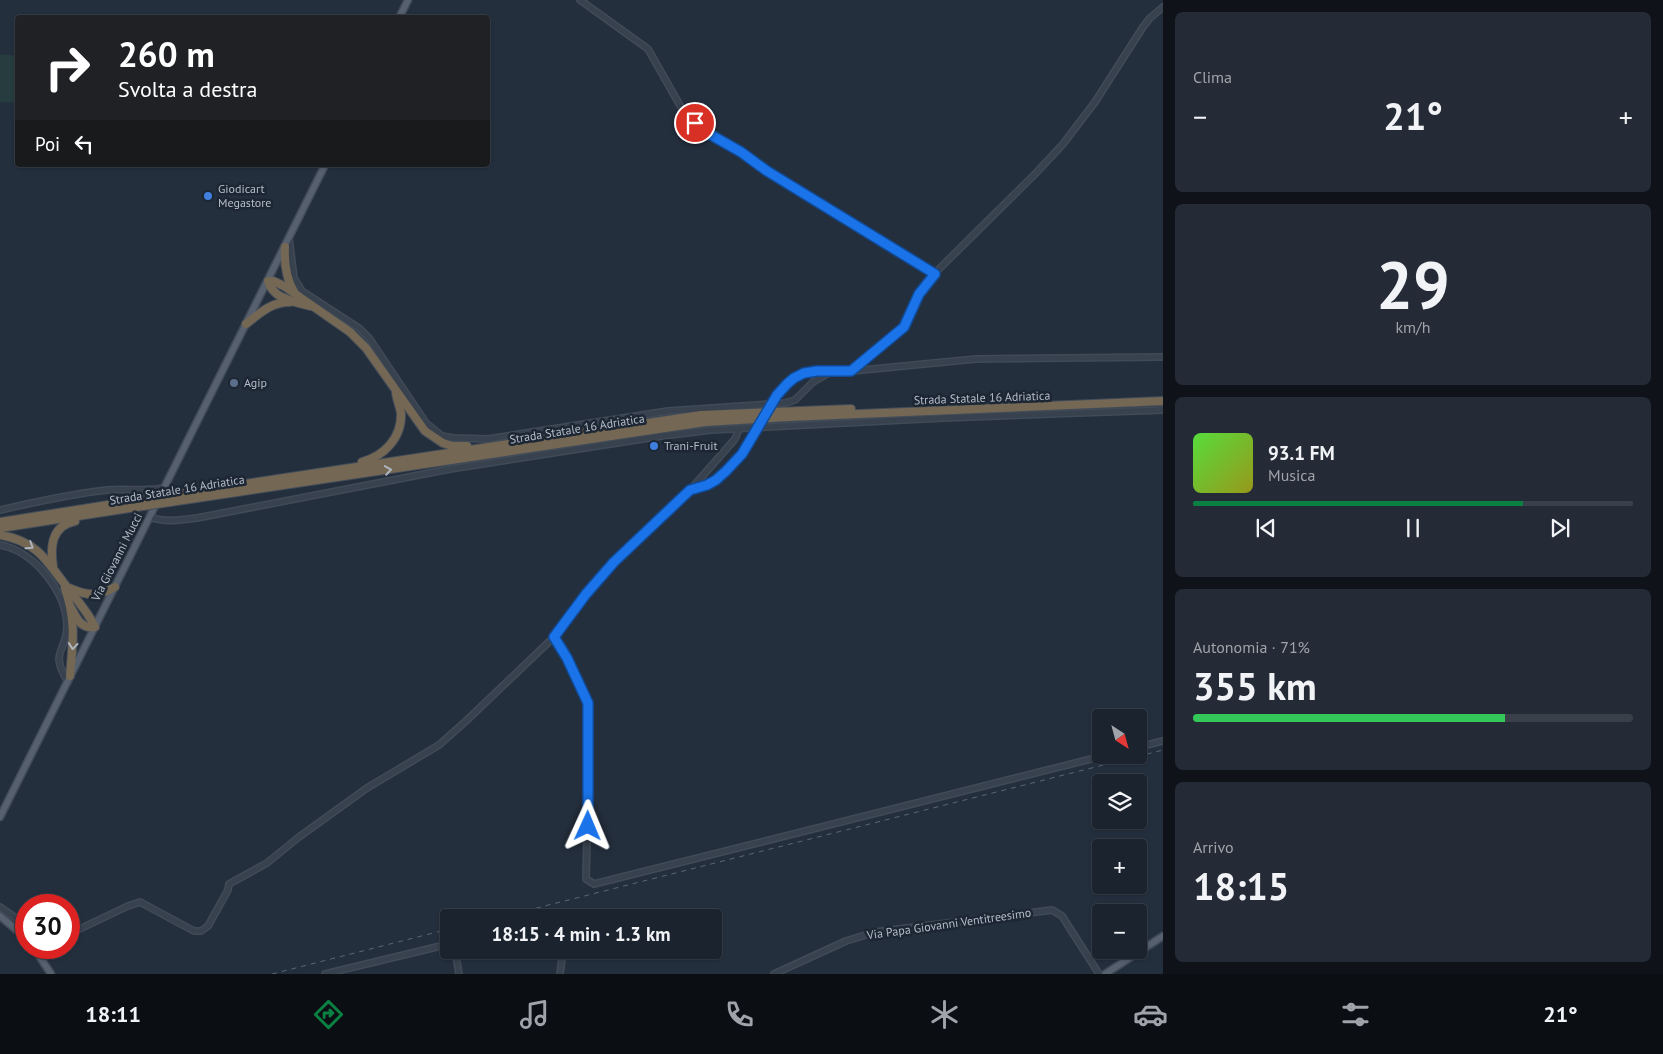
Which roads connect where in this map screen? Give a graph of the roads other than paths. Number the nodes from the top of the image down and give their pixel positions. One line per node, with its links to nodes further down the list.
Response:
1 (408, 0): 4 (main road)
2 (580, 0): 8 (street)
3 (1163, 7): 8 (street)
4 (400, 15)
5 (325, 167): 6 (main road, Via Giovanni Mucci)
6 (289, 238): 7 (main road, Via Giovanni Mucci); 13 (street)
7 (284, 247): 9 (main road, Via Giovanni Mucci); 10 (highway)
8 (935, 274): 14 (street)
9 (268, 281): 10 (highway); 10 (highway); 11 (main road, Via Giovanni Mucci)
10 (296, 298): 11 (highway); 15 (highway)
11 (246, 324): 22 (main road, Via Giovanni Mucci)
12 (1163, 357): 14 (street)
13 (832, 371): 14 (street); 23 (street, bridge)
14 (851, 371)
15 (394, 387): 20 (highway); 21 (highway)
16 (1163, 396): 20 (highway, Strada Statale 16 Adriatica)
17 (1163, 401): 24 (highway, Strada Statale 16 Adriatica, one-way to 17)
18 (1163, 410): 19 (street)
19 (738, 429): 23 (street); 27 (street)
20 (500, 445): 21 (highway, Strada Statale 16 Adriatica)
21 (288, 478): 24 (highway, Strada Statale 16 Adriatica)
22 (164, 488): 26 (street); 27 (main road, Via Giovanni Mucci)
23 (690, 490): 37 (street)
24 (171, 499): 25 (highway, Strada Statale 16 Adriatica, bridge)
25 (122, 506): 28 (highway, Strada Statale 16 Adriatica); 29 (highway, Strada Statale 16 Adriatica); 32 (highway)
26 (0, 510)
27 (150, 517): 34 (main road, Via Giovanni Mucci)
28 (0, 522)
29 (0, 528)
30 (0, 535): 32 (highway, one-way to 32)
31 (0, 546): 38 (street)
32 (53, 567): 33 (highway)
33 (65, 584): 34 (highway); 35 (highway); 36 (highway)
34 (115, 587): 36 (main road, Via Giovanni Mucci)
35 (71, 608): 36 (highway); 38 (highway, one-way to 38)
36 (95, 627): 38 (main road, Via Giovanni Mucci)
37 (554, 637): 41 (street); 47 (street)
38 (69, 679): 42 (main road, Via Giovanni Mucci)
39 (1163, 741): 40 (street)
40 (1148, 745)
41 (1092, 759)
42 (0, 817)
43 (0, 907): 45 (street)
44 (0, 916): 46 (main road)
45 (15, 917)
46 (15, 927)
47 (80, 929)
48 (1163, 936): 59 (main road)
49 (440, 946): 54 (street)
50 (41, 959): 53 (main road)
51 (456, 959): 55 (street)
52 (562, 959): 56 (street)
53 (51, 974)
54 (324, 974)
55 (459, 974)
56 (560, 974)
57 (774, 974): 58 (street, Via Papa Giovanni Ventitreesimo)
58 (1099, 974)
59 (1105, 974)

